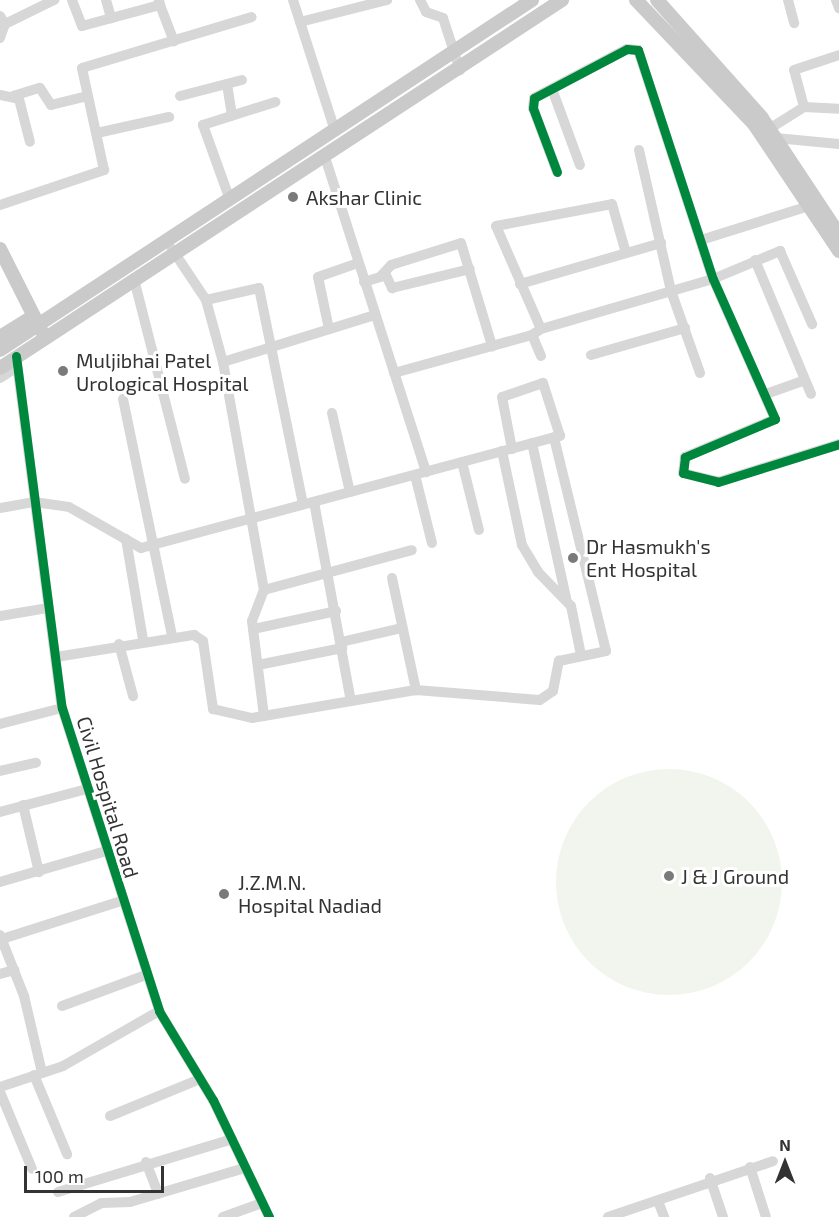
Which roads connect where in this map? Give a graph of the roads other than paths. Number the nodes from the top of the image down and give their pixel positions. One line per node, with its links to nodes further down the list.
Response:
1 (54, 0): 18 (street)
2 (72, 0): 17 (street)
3 (106, 0): 17 (street)
4 (293, 0): 19 (street)
5 (387, 0): 14 (street)
6 (420, 0): 23 (street)
7 (532, 0): 23 (main road)
8 (562, 0): 25 (main road)
9 (636, 0): 48 (main road)
10 (657, 0): 40 (main road)
11 (788, 0): 20 (street)
12 (836, 0): 15 (street)
13 (160, 3): 17 (street); 22 (street)
14 (356, 4): 19 (street)
15 (839, 8)
16 (252, 17): 22 (street)
17 (111, 18)
18 (2, 20): 21 (street)
19 (300, 22): 38 (street)
20 (794, 23)
21 (0, 39)
22 (174, 41): 31 (street)
23 (456, 50): 25 (street); 38 (main road)
24 (839, 55): 34 (street)
25 (460, 70): 44 (main road)
26 (242, 80): 27 (street)
27 (227, 84): 32 (street); 36 (street)
28 (552, 88): 45 (street); 46 (street); 53 (street)
29 (0, 95): 30 (street)
30 (13, 96): 31 (street); 41 (street)
31 (87, 96): 39 (street)
32 (180, 96)
33 (275, 102): 36 (street)
34 (804, 107): 35 (street); 40 (street)
35 (839, 109)
36 (232, 116): 47 (street)
37 (169, 117): 39 (street)
38 (335, 131): 47 (main road)
39 (97, 133): 49 (street)
40 (773, 133): 42 (street); 48 (main road)
41 (30, 142)
42 (839, 144)
43 (639, 150): 54 (street)
44 (325, 157): 58 (main road); 60 (street)
45 (580, 165)
46 (557, 172)
47 (230, 200): 52 (main road)
48 (814, 204): 50 (main road); 53 (street); 56 (main road)
49 (0, 205)
50 (833, 216): 51 (main road)
51 (839, 235)
52 (167, 240): 58 (street); 71 (main road)
53 (701, 240): 63 (street)
54 (661, 243): 57 (street); 67 (street)
55 (0, 249): 71 (main road)
56 (839, 250)
57 (626, 253): 66 (street); 66 (street)
58 (176, 255): 65 (main road); 68 (street)
59 (755, 260): 63 (street); 70 (street); 87 (street)
60 (358, 262): 64 (street); 73 (street)
61 (470, 269): 62 (street); 62 (street); 76 (street)
62 (385, 273): 64 (street)
63 (713, 279): 67 (street); 88 (street)
64 (364, 282): 69 (street)
65 (135, 283): 71 (main road); 98 (street)
66 (520, 284): 74 (street)
67 (671, 291): 72 (street); 74 (street)
68 (206, 300): 77 (street); 82 (street)
69 (375, 315): 73 (street); 84 (street)
70 (812, 324)
71 (38, 326): 75 (main road); 78 (main road); 81 (main road)
72 (684, 328): 79 (street); 85 (street)
73 (329, 329): 77 (street)
74 (537, 332): 76 (street); 80 (street)
75 (0, 337)
76 (492, 346): 84 (street)
77 (272, 347): 82 (street); 101 (street)
78 (0, 350)
79 (591, 355)
80 (541, 356)
81 (17, 362): 83 (main road); 86 (street); 100 (street, Civil Hospital Road)
82 (223, 362): 103 (street)
83 (0, 368)
84 (394, 373): 97 (street)
85 (700, 373)
86 (0, 378)
87 (805, 380): 88 (street); 89 (street)
88 (766, 394): 94 (street)
89 (811, 394)
90 (123, 399): 107 (street)
91 (332, 413): 99 (street)
92 (554, 437): 93 (street); 95 (street); 122 (street)
93 (532, 443): 95 (street); 112 (street)
94 (839, 444)
95 (507, 450): 96 (street); 112 (street)
96 (462, 462): 97 (street); 104 (street)
97 (421, 473): 99 (street); 106 (street)
98 (185, 479)
99 (351, 492): 101 (street)
100 (34, 502): 102 (street); 105 (street); 113 (street, Civil Hospital Road)
101 (309, 503): 103 (street); 109 (street)
102 (0, 508)
103 (254, 518): 107 (street); 111 (street)
104 (479, 530)
105 (126, 539): 107 (street); 119 (street)
106 (432, 543)
107 (151, 545): 118 (street)
108 (412, 550): 109 (street)
109 (329, 571): 111 (street); 114 (street)
110 (392, 578): 116 (street)
111 (264, 590): 117 (street)
112 (566, 598): 122 (street)
113 (48, 608): 115 (street); 123 (street, Civil Hospital Road)
114 (336, 611): 117 (street); 121 (street)
115 (0, 616)
116 (402, 628): 121 (street); 125 (street)
117 (253, 629): 124 (street)
118 (171, 636): 119 (street); 129 (street)
119 (143, 640): 120 (street)
120 (119, 644): 123 (street); 126 (street)
121 (341, 645): 124 (street); 127 (street)
122 (581, 655): 125 (street)
123 (56, 657): 128 (street, Civil Hospital Road)
124 (258, 665): 129 (street)
125 (416, 690): 127 (street)
126 (133, 696)
127 (351, 701): 129 (street)
128 (62, 708): 130 (street); 133 (street, Civil Hospital Road)
129 (264, 716)
130 (0, 724)
131 (36, 763): 132 (street)
132 (0, 771)
133 (87, 789): 134 (street); 136 (street, Civil Hospital Road)
134 (23, 805): 135 (street); 137 (street)
135 (0, 812)
136 (106, 851): 137 (street); 139 (street, Civil Hospital Road)
137 (39, 873): 138 (street)
138 (0, 882)
139 (121, 901): 140 (street); 143 (street, Civil Hospital Road)
140 (1, 937): 141 (street)
141 (14, 970): 142 (street); 146 (street)
142 (0, 974)
143 (146, 975): 144 (street); 145 (street, Civil Hospital Road)
144 (62, 1005)
145 (159, 1011): 146 (street); 147 (street, Civil Hospital Road)
146 (38, 1074): 148 (street); 151 (street)
147 (200, 1078): 149 (street); 150 (street, Civil Hospital Road)
148 (0, 1089): 156 (street)
149 (110, 1116)
150 (231, 1138): 153 (street); 155 (street, Civil Hospital Road)
151 (67, 1154)
152 (773, 1161): 154 (street)
153 (146, 1162): 158 (street); 159 (street)
154 (750, 1167): 157 (street); 168 (street)
155 (245, 1168): 159 (street); 161 (street, Civil Hospital Road)
156 (32, 1169)
157 (710, 1178): 160 (street); 167 (street)
158 (58, 1192)
159 (158, 1194): 162 (street)
160 (658, 1201): 165 (street); 166 (street)
161 (262, 1203): 163 (street); 164 (street, Civil Hospital Road)
162 (74, 1217)
163 (223, 1217)
164 (269, 1217)
165 (608, 1217)
166 (664, 1217)
167 (723, 1217)
168 (766, 1217)

